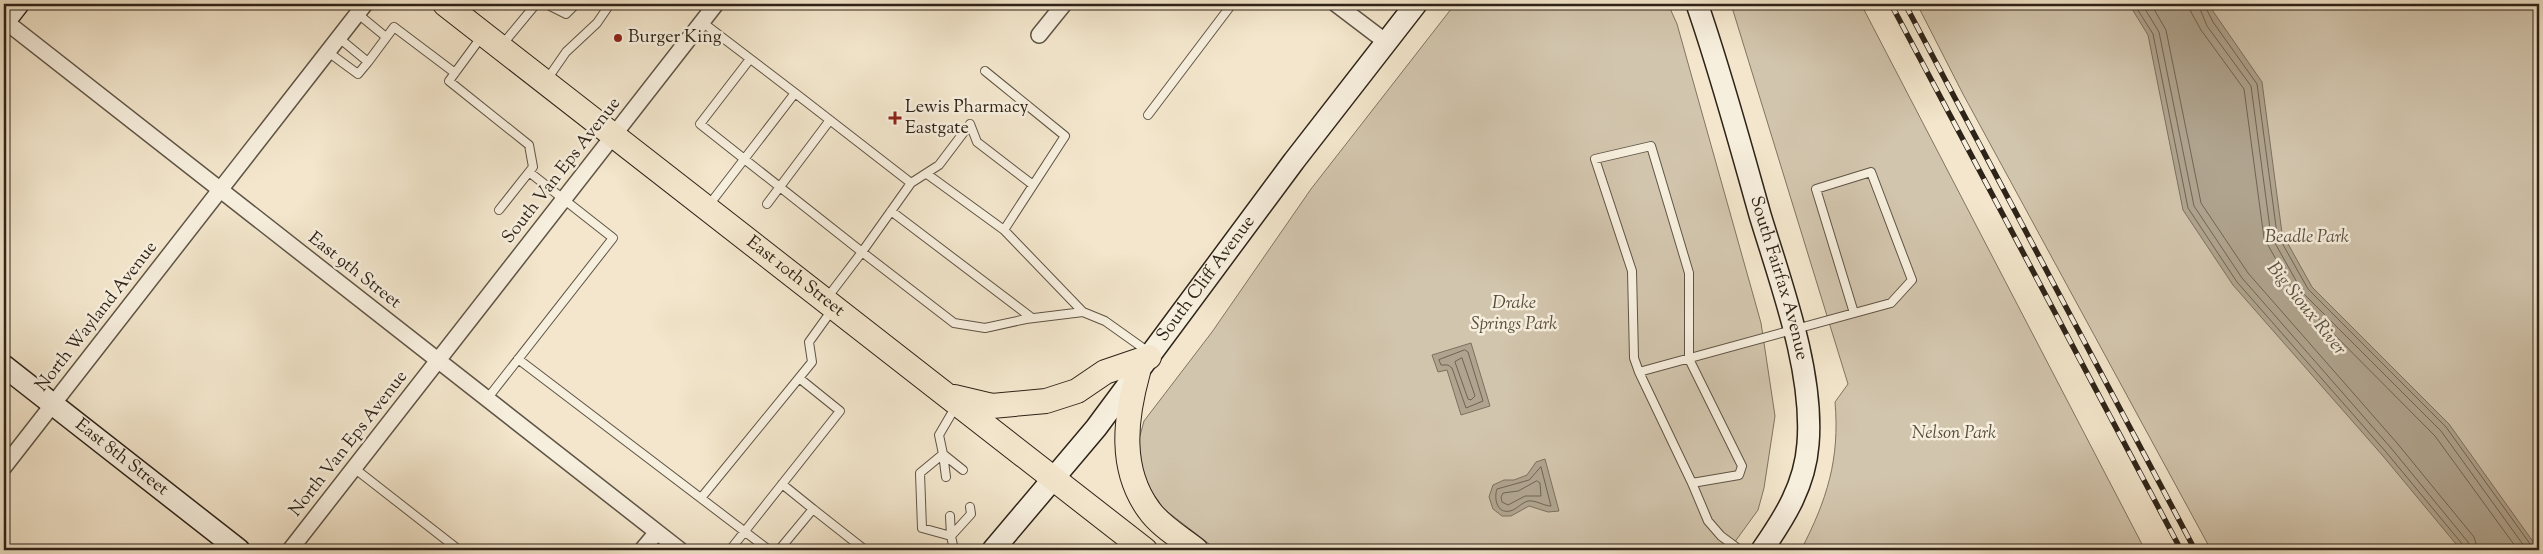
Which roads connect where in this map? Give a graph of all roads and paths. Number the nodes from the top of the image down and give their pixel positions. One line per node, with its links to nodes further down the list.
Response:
1 (18, 4): 14 (street)
2 (444, 4): 19 (main road, East 10th Street)
3 (536, 4): 19 (lane)
4 (546, 4): 5 (lane)
5 (576, 4)
6 (610, 4): 26 (lane)
7 (716, 4): 15 (street, South Van Eps Avenue)
8 (1064, 4): 16 (street)
9 (1232, 4): 28 (lane)
10 (1336, 4): 20 (street)
11 (1416, 4): 20 (street, South Cliff Avenue)
12 (1697, 4): 49 (street, South Fairfax Avenue)
13 (362, 9): 17 (street, North Wayland Avenue); 18 (lane)
14 (4, 21): 37 (street, East 9th Street)
15 (702, 22): 22 (lane); 30 (street, South Van Eps Avenue)
16 (1039, 35)
17 (339, 38): 21 (street, North Wayland Avenue); 23 (lane)
18 (386, 38): 23 (lane); 25 (lane)
19 (492, 41): 25 (lane); 26 (main road, East 10th Street)
20 (1386, 42): 53 (street, South Cliff Avenue)
21 (328, 52): 23 (lane); 37 (street, North Wayland Avenue)
22 (750, 58): 27 (lane); 31 (lane)
23 (368, 62)
24 (986, 71): 35 (lane)
25 (455, 73): 32 (lane)
26 (545, 82): 30 (main road, East 10th Street)
27 (795, 93): 29 (lane); 31 (lane)
28 (1148, 115)
29 (830, 120): 34 (lane); 36 (lane)
30 (613, 136): 38 (street, South Van Eps Avenue); 40 (main road, East 10th Street)
31 (745, 159): 36 (lane); 40 (lane)
32 (529, 172): 38 (lane); 41 (lane)
33 (927, 174): 34 (lane); 35 (lane); 43 (lane)
34 (911, 183): 42 (lane)
35 (1034, 185): 43 (lane)
36 (780, 187): 39 (lane); 44 (lane)
37 (221, 190): 52 (street, East 9th Street); 59 (street, North Wayland Avenue)
38 (564, 199): 50 (lane); 52 (street, South Van Eps Avenue)
39 (767, 204)
40 (706, 209): 45 (main road, East 10th Street)
41 (499, 210)
42 (891, 211): 44 (lane); 48 (lane)
43 (1004, 230): 46 (lane)
44 (862, 252): 45 (lane); 48 (lane)
45 (829, 304): 56 (lane); 58 (main road, East 10th Street)
46 (1083, 312): 48 (lane); 53 (lane)
47 (1854, 314): 47 (lane); 49 (lane)
48 (1032, 318)
49 (1793, 331): 51 (lane); 89 (street, South Fairfax Avenue)
50 (518, 359): 57 (lane); 68 (lane)
51 (1688, 359): 55 (lane); 55 (lane); 66 (lane)
52 (438, 361): 57 (street, East 9th Street); 62 (street, North Van Eps Avenue)
53 (1146, 361): 58 (main road); 65 (street, South Cliff Avenue); 87 (main road)
54 (4, 366): 59 (street, East 8th Street)
55 (1639, 372): 66 (lane)
56 (799, 378): 67 (lane); 68 (lane)
57 (487, 399): 73 (street, East 9th Street)
58 (950, 399): 60 (lane); 65 (main road, East 10th Street)
59 (52, 404): 61 (street, North Wayland Avenue); 75 (street, East 8th Street)
60 (943, 454): 63 (lane); 64 (lane); 74 (lane)
61 (4, 467)
62 (354, 468): 76 (street, North Van Eps Avenue); 77 (lane)
63 (963, 470)
64 (946, 477)
65 (1054, 480): 85 (street, South Cliff Avenue); 86 (main road, East 10th Street)
66 (1692, 483): 88 (lane)
67 (782, 484): 70 (lane); 72 (lane)
68 (701, 498): 72 (lane)
69 (970, 507): 74 (lane)
70 (813, 509): 82 (lane); 83 (lane)
71 (950, 516): 74 (lane)
72 (744, 531): 80 (lane); 81 (lane)
73 (657, 532): 78 (street); 79 (street, East 9th Street)
74 (951, 536): 84 (lane)
75 (239, 550)
76 (290, 550)
77 (459, 550)
78 (642, 550)
79 (680, 550)
80 (730, 550)
81 (769, 550)
82 (779, 550)
83 (866, 550)
84 (954, 550)
85 (993, 550)
86 (1145, 550)
87 (1196, 550)
88 (1740, 550)
89 (1762, 550)

